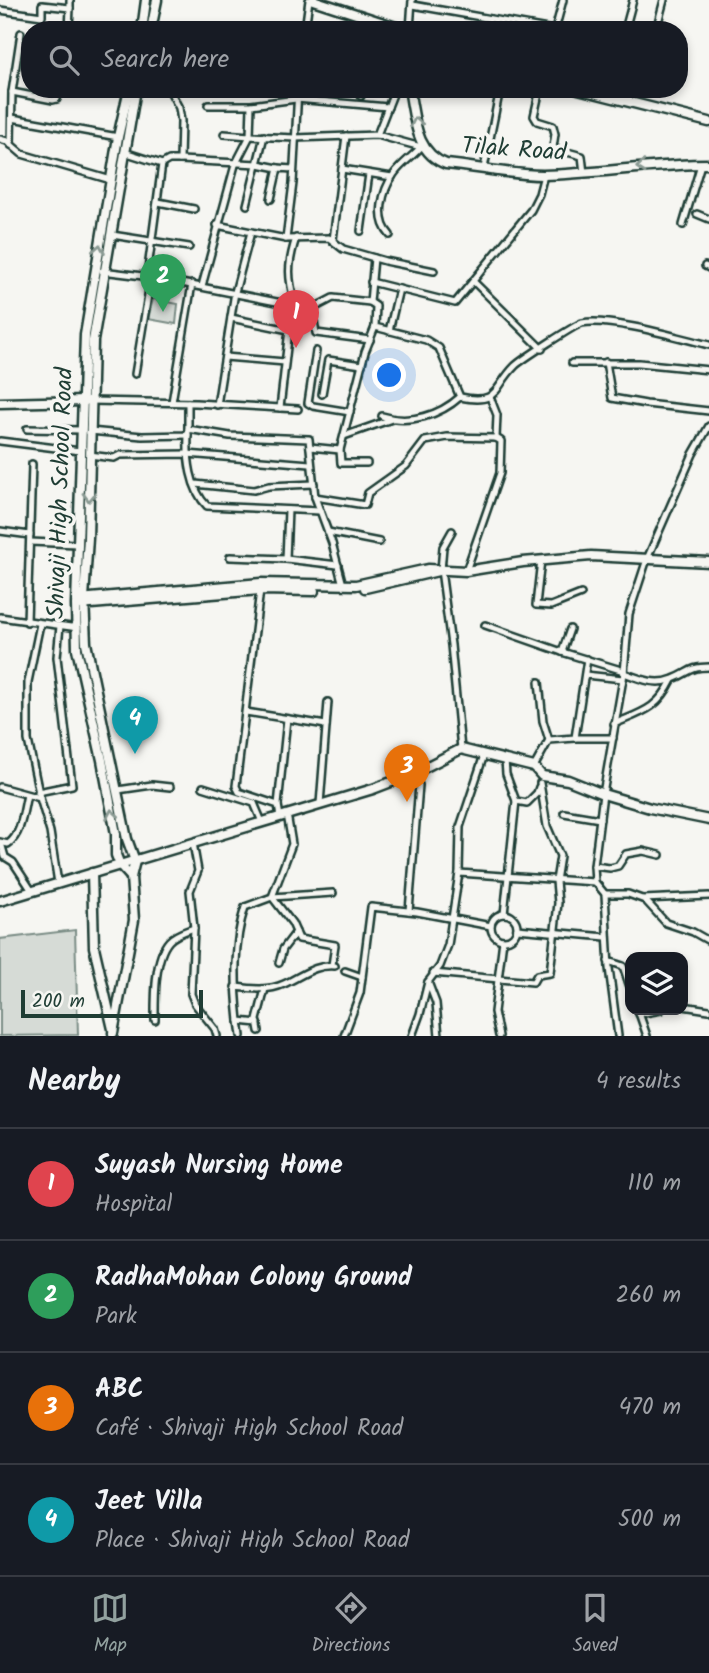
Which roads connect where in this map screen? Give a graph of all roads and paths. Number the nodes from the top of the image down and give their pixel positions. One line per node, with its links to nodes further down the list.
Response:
1 (70, 0): 9 (street)
2 (146, 0): 12 (street)
3 (157, 0): 13 (street)
4 (311, 0): 14 (street); 15 (street)
5 (563, 0): 18 (street)
6 (633, 0): 19 (street)
7 (664, 0): 20 (street)
8 (413, 2): 16 (street); 17 (street)
9 (70, 8): 10 (street); 11 (street)
10 (0, 10)
11 (69, 21)
12 (143, 21)
13 (153, 21)
14 (307, 21)
15 (379, 21)
16 (410, 21)
17 (509, 21)
18 (557, 21)
19 (627, 21)
20 (658, 21)
21 (21, 33): 22 (street)
22 (12, 92): 23 (street); 38 (street)
23 (21, 94)
24 (127, 98): 47 (street, Shivaji High School Road)
25 (134, 98): 50 (street, Shivaji High School Road)
26 (174, 98): 51 (street)
27 (392, 98): 37 (street)
28 (411, 98): 49 (street, one-way to 28)
29 (498, 98): 57 (street)
30 (538, 98): 60 (street)
31 (613, 98): 34 (street)
32 (630, 98): 34 (street)
33 (296, 99): 35 (street); 37 (street); 45 (street)
34 (628, 102): 39 (street)
35 (251, 104): 36 (street); 42 (street)
36 (208, 105)
37 (388, 107): 41 (street)
38 (12, 118): 47 (street); 48 (street)
39 (709, 122)
40 (223, 134): 42 (street)
41 (377, 135): 44 (street); 49 (street)
42 (250, 136): 43 (street); 55 (street)
43 (264, 136): 45 (street); 53 (street)
44 (346, 136): 45 (street); 59 (street)
45 (295, 138): 58 (street)
46 (0, 139): 48 (street)
47 (117, 141): 50 (street); 64 (street, Shivaji High School Road)
48 (11, 145): 64 (street)
49 (421, 146): 57 (street, Tilak Road); 63 (street)
50 (125, 152): 52 (street); 65 (street, Shivaji High School Road)
51 (180, 160): 52 (street); 55 (street)
52 (162, 164): 67 (street)
53 (258, 164): 55 (street); 56 (street); 68 (street)
54 (705, 164): 60 (street, Tilak Road, one-way to 60); 73 (street)
55 (235, 165): 72 (street)
56 (278, 168): 58 (street); 66 (street)
57 (484, 168): 62 (street, Tilak Road)
58 (293, 169): 79 (street)
59 (342, 169): 61 (street); 80 (street)
60 (584, 173): 62 (street, Tilak Road)
61 (369, 174): 63 (street); 74 (street)
62 (544, 175): 88 (street)
63 (392, 177): 77 (street)
64 (111, 180): 65 (street); 84 (street, Shivaji High School Road, one-way to 64)
65 (121, 182): 76 (street, Shivaji High School Road)
66 (271, 199)
67 (158, 202): 69 (street); 81 (street)
68 (247, 205)
69 (194, 209)
70 (697, 214): 71 (street)
71 (709, 219)
72 (217, 225): 75 (street); 90 (street)
73 (683, 225)
74 (360, 231)
75 (251, 232): 79 (street); 92 (street)
76 (112, 235): 81 (street); 84 (street, Shivaji High School Road)
77 (390, 235)
78 (296, 238): 79 (street); 80 (street); 94 (street)
79 (286, 239)
80 (333, 240): 83 (street)
81 (152, 242): 82 (street); 86 (street)
82 (189, 247)
83 (374, 258): 85 (street); 87 (street)
84 (100, 271): 86 (street); 113 (street, Shivaji High School Road)
85 (434, 271)
86 (149, 277): 89 (street); 109 (street)
87 (370, 282): 91 (street); 93 (street)
88 (474, 282): 91 (street); 101 (street)
89 (192, 284): 90 (street); 114 (street)
90 (202, 286): 92 (street)
91 (399, 289): 98 (street)
92 (235, 292): 94 (street); 96 (street)
93 (370, 302): 95 (street); 97 (street)
94 (295, 305): 95 (street)
95 (312, 309): 99 (street)
96 (231, 318): 103 (street); 104 (street)
97 (374, 327): 98 (street); 99 (street)
98 (389, 331): 111 (street)
99 (370, 340): 107 (street)
100 (709, 345): 101 (street)
101 (544, 347): 112 (street)
102 (316, 351): 121 (street)
103 (225, 357): 104 (street); 117 (street)
104 (285, 362): 118 (street)
105 (606, 362): 106 (street); 108 (street); 120 (street)
106 (572, 363)
107 (362, 365): 110 (street); 121 (street)
108 (709, 370)
109 (135, 374)
110 (322, 394)
111 (460, 397): 112 (street); 123 (street)
112 (490, 397): 129 (street)
113 (86, 401): 114 (street); 116 (street); 126 (street, Shivaji High School Road)
114 (172, 402): 115 (street)
115 (188, 402): 117 (street); 127 (street)
116 (0, 403)
117 (217, 405): 118 (street)
118 (280, 408): 119 (street)
119 (298, 410)
120 (709, 411)
121 (350, 412): 128 (street)
122 (382, 416): 123 (street)
123 (391, 419): 128 (street)
124 (709, 426): 152 (street)
125 (27, 429): 126 (street)
126 (85, 431): 127 (street); 133 (street, Shivaji High School Road); 135 (street, Shivaji High School Road)
127 (188, 432): 131 (street); 134 (street)
128 (344, 436): 132 (street)
129 (496, 439): 141 (street); 157 (street)
130 (0, 441): 133 (street)
131 (310, 447): 132 (street); 138 (street)
132 (340, 450): 136 (street)
133 (80, 452): 149 (street, Shivaji High School Road)
134 (187, 454): 135 (street); 138 (street); 139 (street)
135 (89, 455): 161 (street, Shivaji High School Road, one-way to 161)
136 (367, 463)
137 (32, 464): 147 (street)
138 (310, 464): 140 (street)
139 (195, 484): 140 (street); 142 (street)
140 (314, 485): 141 (street)
141 (315, 497): 143 (street)
142 (288, 510): 143 (street); 151 (street)
143 (320, 511): 146 (street)
144 (0, 531): 147 (street)
145 (452, 531): 156 (street)
146 (328, 532): 148 (street); 155 (street)
147 (30, 538): 149 (street); 163 (street)
148 (379, 542)
149 (78, 544): 161 (street, Shivaji High School Road)
150 (230, 557): 151 (street)
151 (286, 559): 155 (street)
152 (647, 559): 153 (street); 154 (street); 172 (street)
153 (541, 560): 157 (street); 160 (street)
154 (709, 562)
155 (338, 565): 158 (street)
156 (440, 570): 157 (street); 158 (street); 159 (street); 184 (street)
157 (466, 570)
158 (343, 585): 159 (street)
159 (261, 586): 161 (street); 177 (street)
160 (581, 594)
161 (80, 602): 167 (street, Shivaji High School Road)
162 (0, 617): 163 (street)
163 (27, 622): 164 (street)
164 (40, 624): 166 (street); 196 (street)
165 (485, 625): 169 (street)
166 (60, 626): 167 (street); 196 (street)
167 (81, 628): 193 (street, Shivaji High School Road); 209 (street, Shivaji High School Road, one-way to 167)
168 (570, 629): 169 (street)
169 (562, 652): 170 (street)
170 (587, 659): 172 (street); 173 (street)
171 (709, 667): 174 (street)
172 (624, 674): 173 (street); 174 (street); 180 (street)
173 (585, 675): 181 (street)
174 (672, 680): 180 (street)
175 (539, 682): 183 (street)
176 (328, 702): 179 (street)
177 (246, 712): 178 (street); 199 (street)
178 (287, 719): 179 (street); 199 (street)
179 (326, 724): 198 (street)
180 (614, 724): 182 (street)
181 (575, 738): 182 (street); 183 (street)
182 (613, 738): 194 (street)
183 (549, 740): 187 (street)
184 (461, 749): 185 (street); 188 (street)
185 (484, 755): 186 (street); 212 (street)
186 (505, 760): 187 (street); 197 (street)
187 (534, 767): 189 (street)
188 (412, 774): 198 (street); 225 (street)
189 (541, 779): 194 (street); 197 (street); 215 (street)
190 (0, 787): 195 (street)
191 (170, 787): 193 (street)
192 (203, 787): 204 (street)
193 (118, 790): 208 (street, Shivaji High School Road)
194 (603, 794): 202 (street); 203 (street)
195 (27, 795): 196 (street); 205 (street)
196 (39, 795): 217 (street)
197 (516, 801): 214 (street)
198 (320, 804): 201 (street)
199 (278, 805): 201 (street)
200 (564, 813): 202 (street)
201 (284, 815): 204 (street); 222 (street)
202 (600, 819): 210 (street)
203 (709, 820)
204 (262, 822): 206 (street)
205 (0, 843): 218 (street)
206 (193, 843): 208 (street); 229 (street)
207 (660, 855): 210 (street)
208 (135, 860): 209 (street); 213 (street)
209 (120, 865): 211 (street); 213 (street)
210 (594, 866): 216 (street)
211 (92, 873): 217 (street); 253 (street)
212 (459, 873): 214 (street); 227 (street)
213 (131, 877): 253 (street)
214 (508, 877): 215 (street); 226 (street)
215 (556, 881): 216 (street); 232 (street)
216 (595, 882): 220 (street)
217 (58, 883): 218 (street)
218 (33, 891): 224 (street)
219 (333, 893): 222 (street)
220 (604, 894): 223 (street); 233 (street)
221 (709, 896): 223 (street)
222 (272, 897): 231 (street); 244 (street)
223 (643, 900): 235 (street)
224 (0, 901)
225 (409, 911): 227 (street); 241 (street)
226 (504, 914): 228 (street); 230 (street)
227 (451, 918): 228 (street); 240 (street)
228 (491, 926): 234 (street)
229 (194, 928): 249 (street); 254 (street)
230 (517, 929): 232 (street); 234 (street)
231 (296, 932): 237 (street); 245 (street)
232 (554, 932): 233 (street); 242 (street)
233 (606, 937): 236 (street)
234 (503, 940): 242 (street)
235 (709, 941)
236 (608, 961): 239 (street); 260 (street)
237 (279, 963)
238 (345, 971): 241 (street)
239 (625, 972)
240 (433, 973): 242 (street); 243 (street)
241 (362, 977): 256 (street)
242 (498, 978): 259 (street)
243 (428, 982): 257 (street); 258 (street)
244 (235, 987): 245 (street); 250 (street)
245 (265, 989): 251 (street)
246 (688, 1007): 247 (street)
247 (709, 1010)
248 (639, 1015): 261 (street)
249 (155, 1020)
250 (239, 1021): 251 (street); 255 (street)
251 (258, 1023): 252 (street)
252 (259, 1031)
253 (113, 1034)
254 (216, 1036)
255 (241, 1036)
256 (344, 1036)
257 (412, 1036)
258 (439, 1036)
259 (499, 1036)
260 (618, 1036)
261 (647, 1036)

